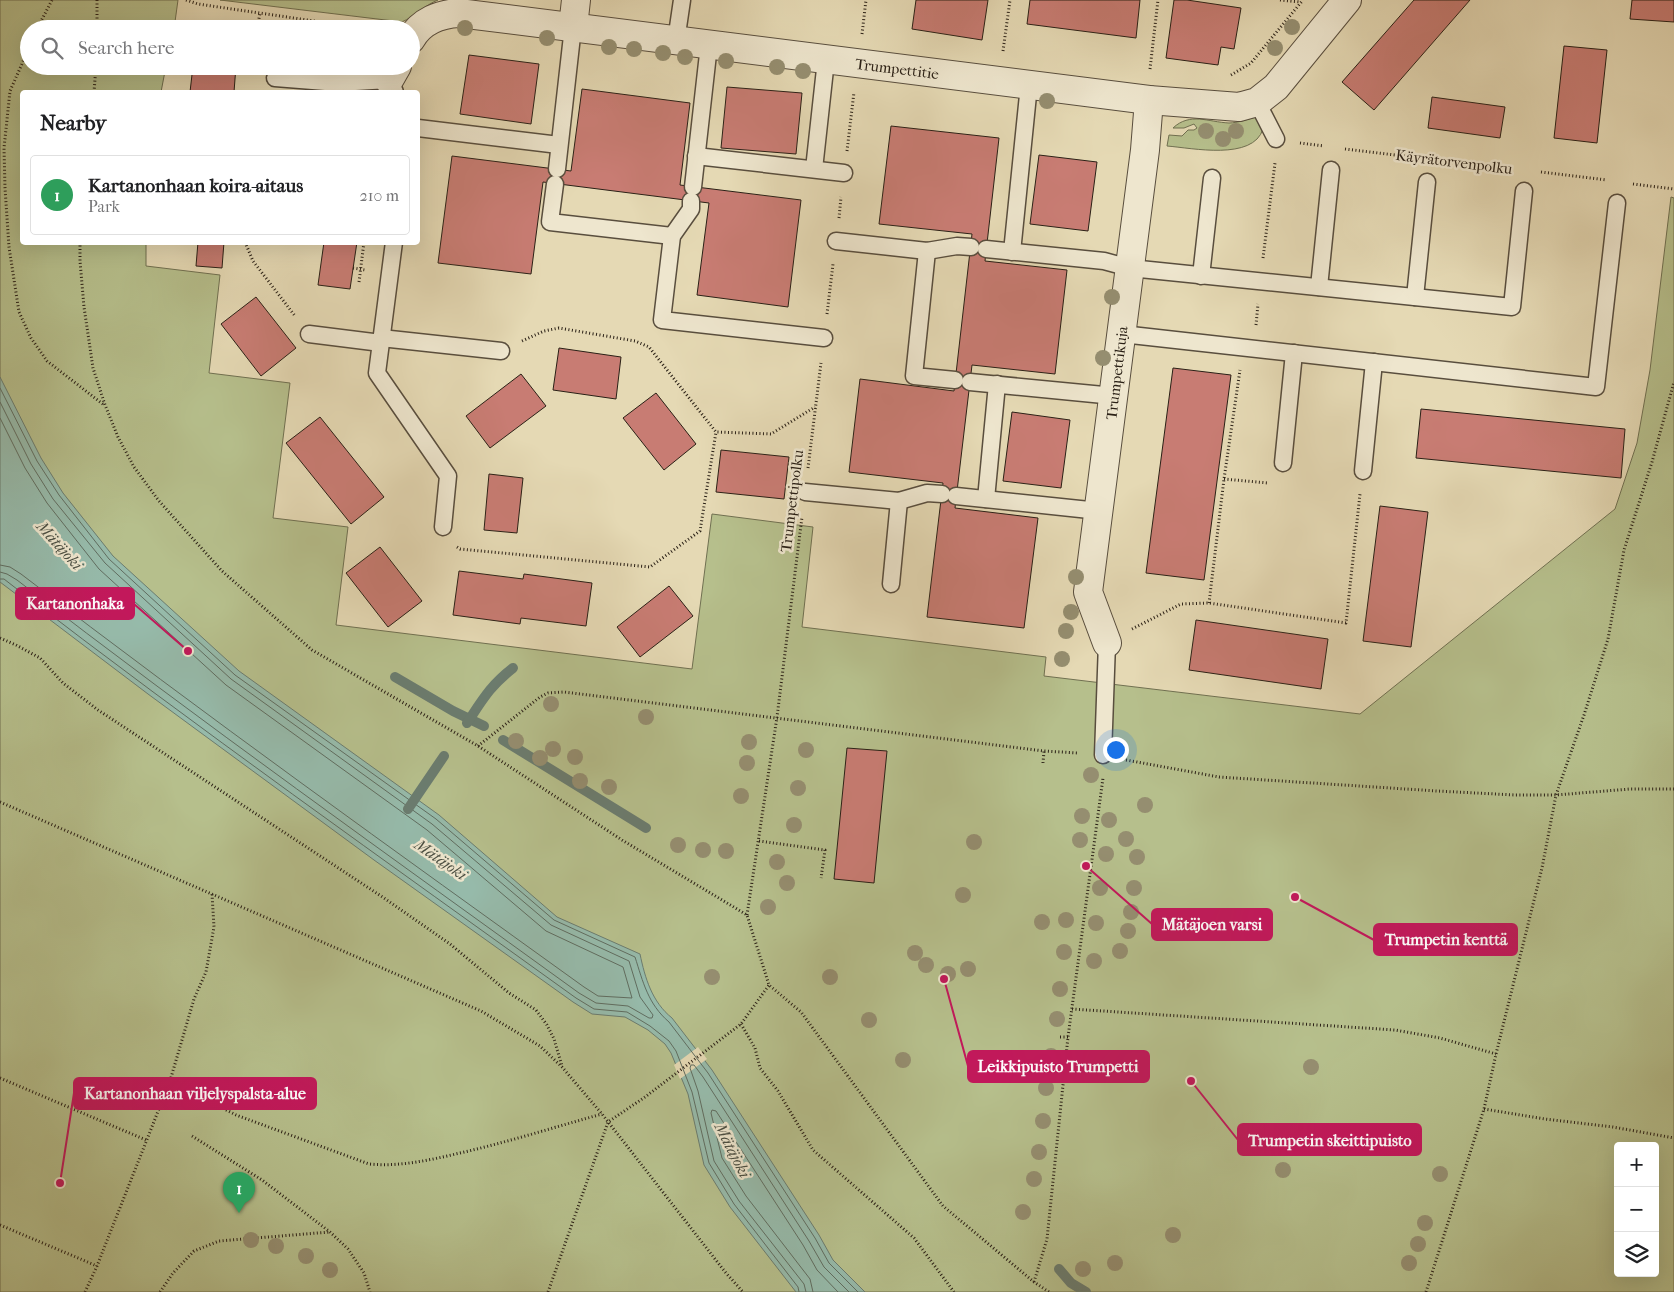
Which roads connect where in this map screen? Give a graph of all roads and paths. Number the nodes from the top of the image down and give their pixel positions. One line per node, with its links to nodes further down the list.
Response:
1 (52, 0): 13 (path)
2 (97, 0): 14 (path)
3 (186, 0): 12 (path)
4 (576, 0): 17 (street)
5 (682, 0): 20 (lane)
6 (866, 0): 19 (path)
7 (1010, 0): 22 (path)
8 (1158, 0): 25 (path)
9 (1280, 0): 11 (path)
10 (1347, 0): 34 (street, Trumpettitie)
11 (1302, 1): 27 (path)
12 (260, 13): 15 (path); 16 (path)
13 (42, 20)
14 (97, 20)
15 (259, 20)
16 (308, 20)
17 (573, 27): 18 (street, Trumpettitie); 20 (street, Trumpettitie); 37 (lane)
18 (420, 30)
19 (861, 38)
20 (676, 40): 21 (street, Trumpettitie)
21 (709, 45): 23 (street, Trumpettitie); 40 (lane)
22 (1003, 54)
23 (826, 60): 30 (street, Trumpettitie); 44 (lane)
24 (20, 68): 82 (path)
25 (1150, 71)
26 (95, 75): 31 (path)
27 (1224, 77)
28 (275, 78): 29 (lane)
29 (394, 80)
30 (1029, 85): 33 (street, Trumpettitie); 62 (lane)
31 (94, 90)
32 (854, 90): 47 (path, Trumpettipolku)
33 (1149, 100): 34 (street, Trumpettitie); 64 (street, Trumpettikuja)
34 (1257, 102): 36 (lane)
35 (420, 128): 37 (lane)
36 (1276, 139): 38 (path); 67 (path)
37 (559, 145): 55 (lane)
38 (1330, 147)
39 (1340, 148): 41 (path, Käyrätorvenpolku)
40 (696, 156): 44 (lane); 55 (lane)
41 (1426, 159)
42 (1436, 160): 43 (path, Käyrätorvenpolku)
43 (1514, 169)
44 (814, 170): 47 (lane)
45 (1331, 170): 69 (lane)
46 (1534, 172): 49 (path, Käyrätorvenpolku)
47 (844, 173): 56 (path, Trumpettipolku)
48 (1212, 178): 66 (lane)
49 (1612, 181)
50 (1427, 182): 70 (lane)
51 (1630, 183): 52 (path)
52 (1674, 189)
53 (1524, 191): 70 (lane)
54 (1617, 203): 78 (lane)
55 (672, 236): 73 (lane)
56 (836, 241): 61 (lane); 73 (path, Trumpettipolku)
57 (80, 245): 82 (path)
58 (246, 245): 71 (path)
59 (364, 245): 68 (path, bridge)
60 (394, 245): 74 (lane)
61 (927, 251): 62 (lane); 80 (lane)
62 (1012, 252): 64 (lane)
63 (354, 268): 65 (path)
64 (1130, 268): 66 (lane); 72 (street, Trumpettikuja)
65 (370, 271)
66 (1202, 276): 67 (lane)
67 (1260, 281): 69 (lane); 75 (path)
68 (359, 282)
69 (1319, 287): 70 (lane)
70 (1416, 297)
71 (309, 334): 74 (lane)
72 (1122, 334): 75 (lane); 81 (street, Trumpettikuja)
73 (824, 338): 83 (path, Trumpettipolku)
74 (381, 340): 76 (lane); 92 (lane)
75 (1248, 348): 77 (lane); 87 (path)
76 (502, 351): 84 (path)
77 (1294, 353): 78 (lane); 85 (lane)
78 (1374, 362): 86 (lane)
79 (1674, 382): 103 (path)
80 (997, 384): 81 (lane); 89 (lane)
81 (1114, 396): 91 (street, Trumpettikuja)
82 (105, 405): 98 (path)
83 (815, 407): 84 (path); 88 (path, Trumpettipolku)
84 (716, 432): 92 (path)
85 (1283, 463): 87 (path)
86 (1363, 471): 94 (path)
87 (1224, 479): 94 (path)
88 (805, 492): 90 (lane); 97 (path, Trumpettipolku)
89 (986, 499): 90 (lane); 91 (lane)
90 (899, 501): 93 (lane)
91 (1099, 510): 96 (street, Trumpettikuja)
92 (443, 527)
93 (891, 584)
94 (1209, 603): 96 (path)
95 (0, 638): 115 (path)
96 (1106, 643): 100 (lane)
97 (778, 717): 98 (path); 99 (path); 105 (path, Trumpettipolku)
98 (478, 746): 108 (path)
99 (1044, 751): 100 (path); 101 (path)
100 (1103, 756): 103 (path); 110 (path)
101 (1043, 764)
102 (1674, 789): 103 (path)
103 (1556, 795): 114 (path)
104 (0, 802): 107 (path)
105 (759, 841): 106 (path); 108 (path, Trumpettipolku)
106 (821, 878)
107 (212, 894): 115 (path); 117 (path)
108 (747, 915): 109 (path)
109 (769, 985): 111 (path); 127 (path)
110 (1072, 1009): 113 (path); 114 (path)
111 (741, 1024): 120 (path); 133 (path)
112 (1060, 1037): 113 (path)
113 (1068, 1037): 127 (path)
114 (1496, 1054): 118 (path)
115 (562, 1067): 119 (path)
116 (0, 1078): 123 (path)
117 (170, 1081): 119 (path); 123 (path)
118 (1484, 1109): 122 (path); 135 (path)
119 (602, 1114): 120 (path)
120 (608, 1122): 131 (path); 132 (path)
121 (192, 1136): 125 (path)
122 (1674, 1138)
123 (146, 1140): 126 (path)
124 (0, 1225): 126 (path)
125 (330, 1232): 129 (path); 130 (path)
126 (97, 1266): 128 (path)
127 (1034, 1282): 134 (path)
128 (85, 1292)
129 (160, 1292)
130 (370, 1292)
131 (548, 1292)
132 (743, 1292)
133 (954, 1292)
134 (1049, 1292)
135 (1426, 1292)

